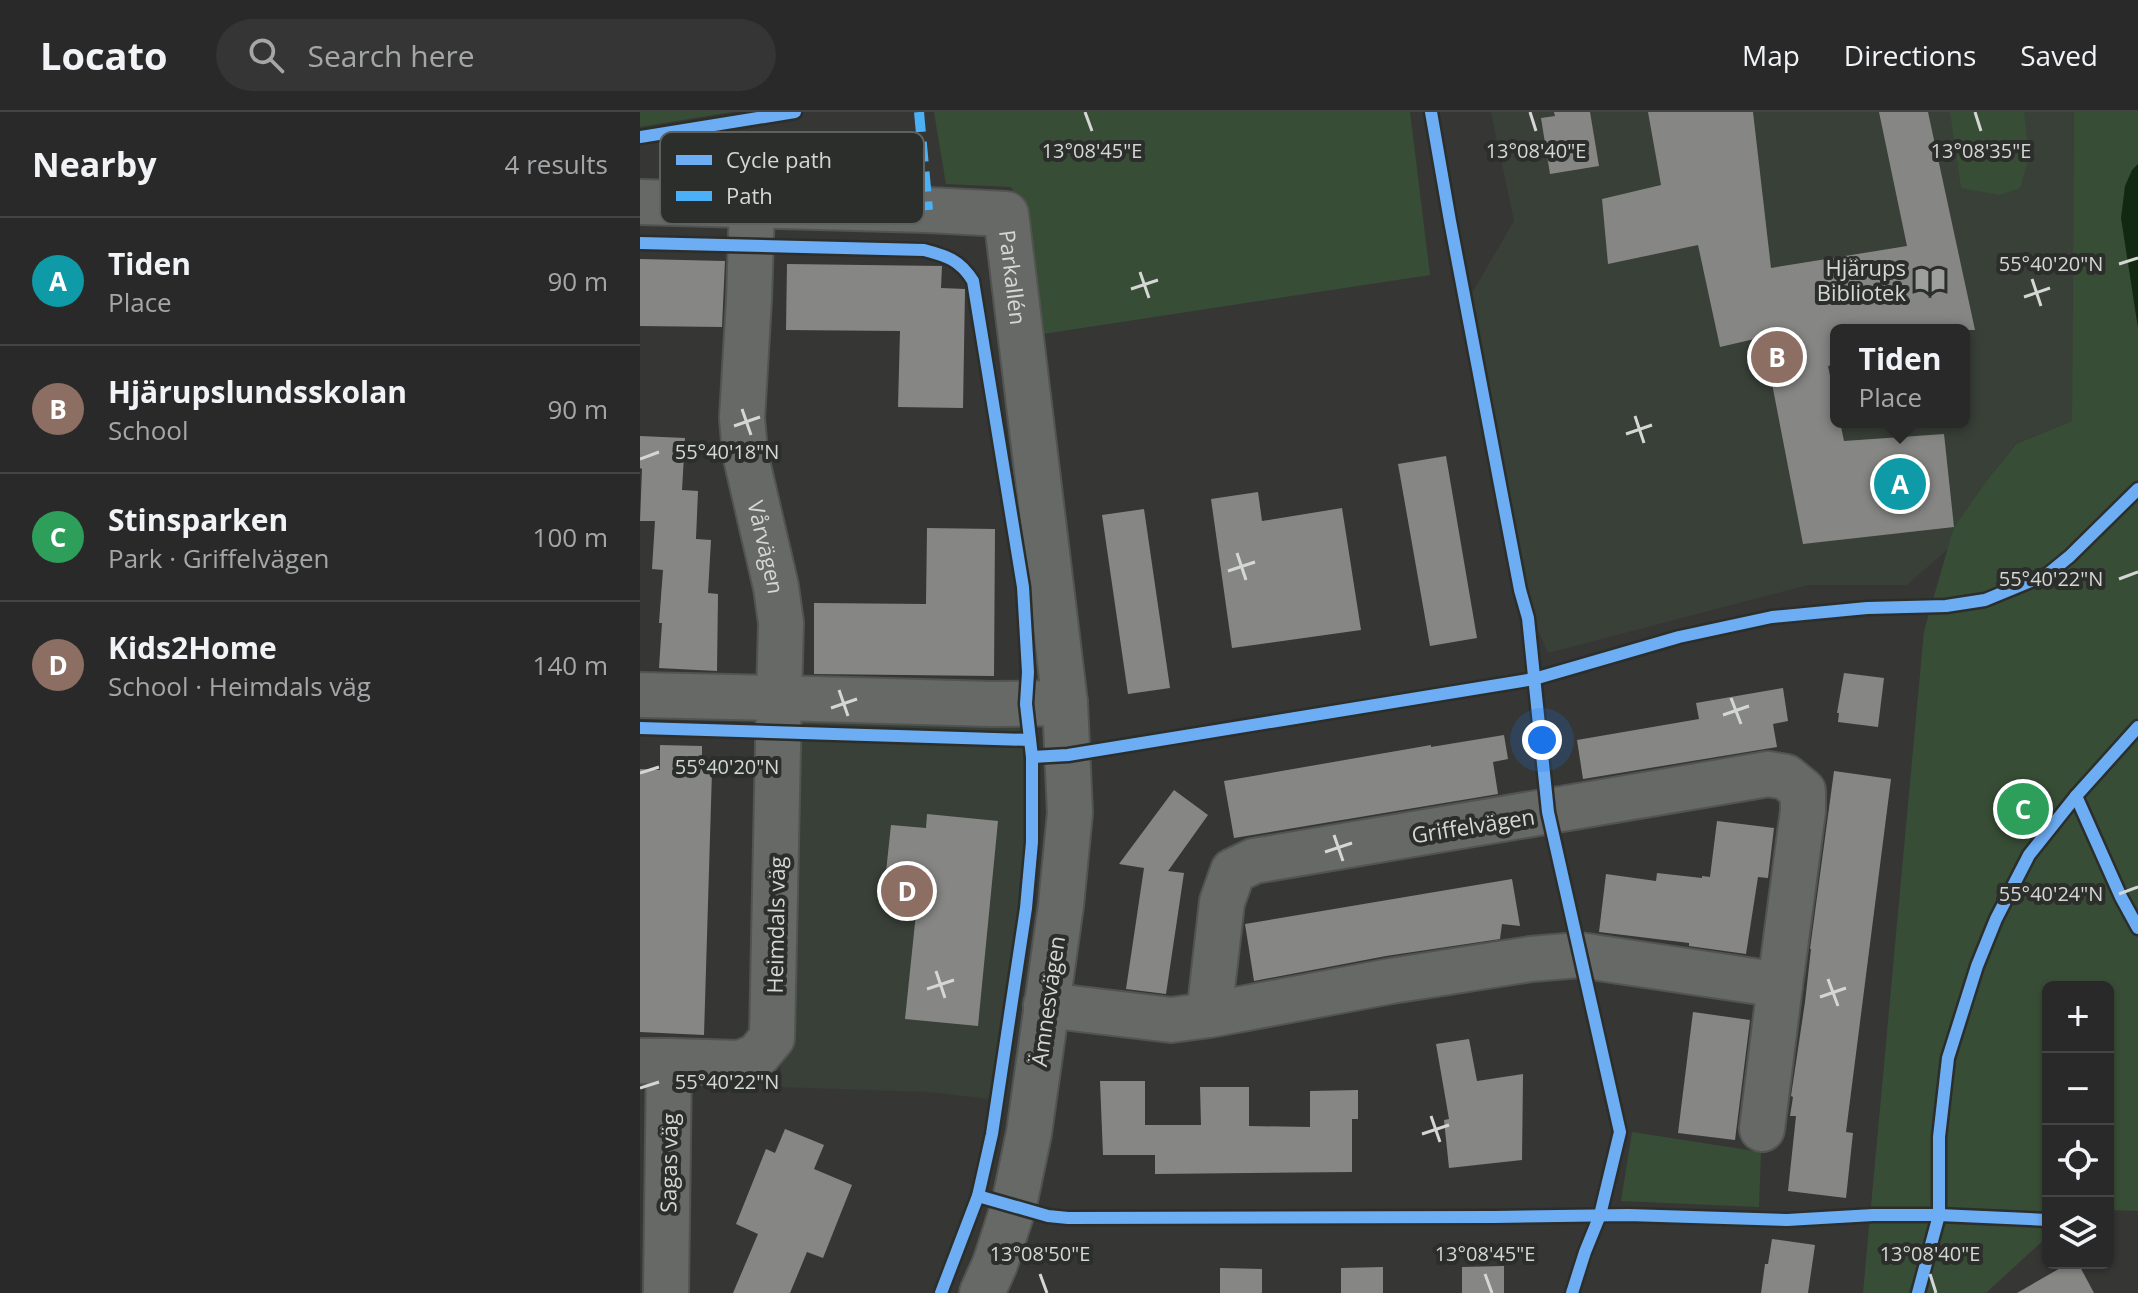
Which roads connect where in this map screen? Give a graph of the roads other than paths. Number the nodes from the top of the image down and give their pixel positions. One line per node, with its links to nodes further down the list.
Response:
1 (640, 202): 2 (street, Parkallén)
2 (660, 203)
3 (924, 210): 7 (street, Parkallén)
4 (751, 224): 6 (street, Vårvägen)
5 (640, 695): 6 (street)
6 (779, 698): 7 (street); 11 (street, Heimdals väg)
7 (1065, 703): 9 (street, Ämnesvägen)
8 (1780, 985): 10 (street); 10 (street, Griffelvägen); 12 (street, Griffelvägen)
9 (1046, 1005): 10 (street); 14 (street, Ämnesvägen)
10 (1209, 1015)
11 (654, 1061): 13 (street, Sagas väg)
12 (1762, 1129)
13 (666, 1293)
14 (982, 1293)

